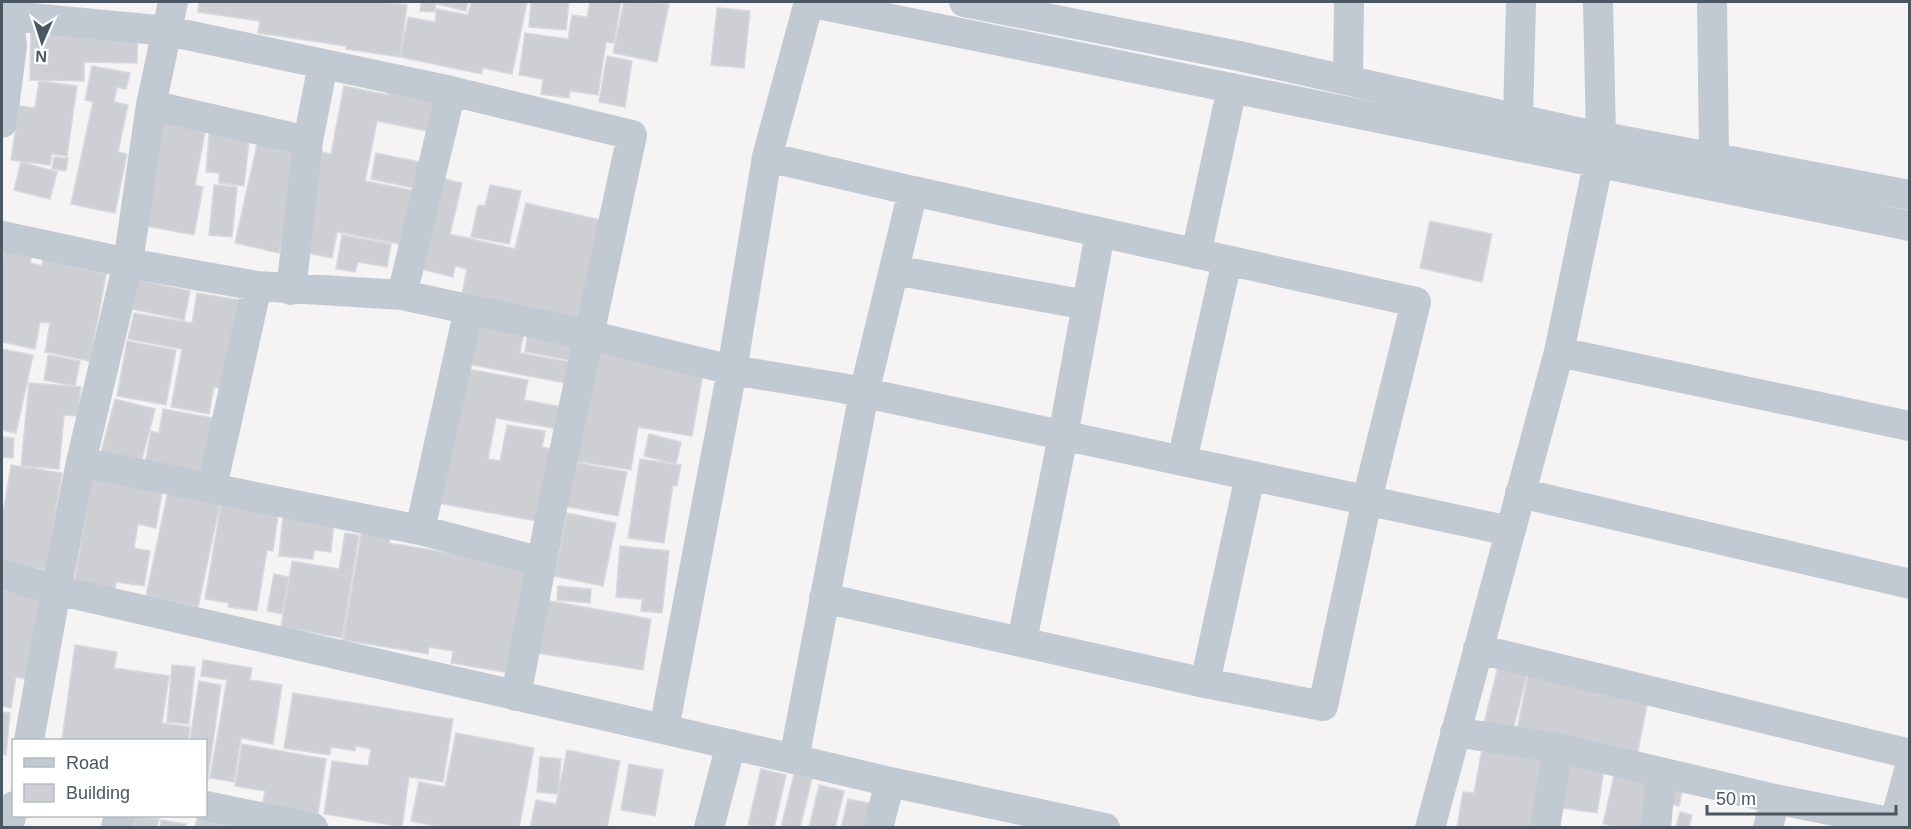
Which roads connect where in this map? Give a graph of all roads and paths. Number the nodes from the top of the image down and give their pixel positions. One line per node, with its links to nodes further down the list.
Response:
1 (173, 2): 10 (street)
2 (809, 2): 13 (street); 20 (street)
3 (964, 2): 8 (street)
4 (1349, 2): 12 (street)
5 (1521, 2): 16 (street)
6 (1598, 2): 19 (street)
7 (1712, 2): 21 (street)
8 (1002, 5): 12 (street)
9 (8, 9): 10 (street); 17 (street)
10 (168, 31): 11 (street); 15 (street)
11 (322, 64): 14 (street); 18 (street)
12 (1347, 80): 16 (street)
13 (1232, 88): 19 (street); 27 (street)
14 (451, 91): 33 (street); 36 (street)
15 (151, 105): 18 (street); 29 (street)
16 (1518, 118): 19 (street)
17 (2, 123)
18 (308, 141): 32 (street)
19 (1599, 150): 21 (street); 24 (street); 37 (street)
20 (767, 157): 22 (street); 38 (street)
21 (1714, 157): 23 (street)
22 (913, 191): 25 (street); 30 (street)
23 (1910, 195)
24 (1910, 226)
25 (1100, 233): 27 (street); 34 (street)
26 (2, 236): 29 (street)
27 (1196, 254): 28 (street)
28 (1227, 261): 42 (street); 47 (street)
29 (128, 263): 31 (street); 43 (street)
30 (894, 270): 34 (street); 39 (street)
31 (256, 286): 32 (street); 45 (street)
32 (291, 290): 33 (street)
33 (402, 295): 35 (street)
34 (1087, 305): 41 (street)
35 (469, 309): 36 (street); 48 (street)
36 (588, 335): 38 (street); 50 (street)
37 (1559, 352): 40 (street); 46 (street)
38 (732, 370): 39 (street); 59 (street)
39 (864, 393): 41 (street); 54 (street)
40 (1910, 426)
41 (1063, 436): 42 (street); 55 (street)
42 (1182, 461): 44 (street)
43 (81, 462): 45 (street); 53 (street)
44 (1250, 476): 47 (street); 57 (street)
45 (212, 487): 48 (street)
46 (1520, 493): 49 (street); 52 (street)
47 (1367, 500): 49 (street); 57 (street)
48 (420, 530): 50 (street)
49 (1510, 531): 56 (street)
50 (542, 562): 58 (street)
51 (2, 574): 53 (street)
52 (1910, 584)
53 (56, 590): 58 (street); 61 (street)
54 (824, 598): 55 (street); 65 (street)
55 (1022, 641): 57 (street)
56 (1478, 649): 60 (street); 64 (street)
57 (1205, 683)
58 (516, 696): 59 (street)
59 (664, 729): 62 (street)
60 (1455, 732): 63 (street); 76 (street)
61 (29, 739)
62 (731, 744): 65 (street); 73 (street)
63 (1558, 748): 67 (street); 77 (street)
64 (1910, 754)
65 (794, 759): 68 (street)
66 (1910, 767): 71 (street)
67 (1661, 773): 69 (street); 78 (street)
68 (890, 783): 74 (street); 75 (street)
69 (1775, 799): 71 (street); 79 (street)
70 (207, 806): 72 (street)
71 (1893, 825)
72 (313, 828)
73 (709, 828)
74 (878, 828)
75 (1105, 828)
76 (1430, 828)
77 (1545, 828)
78 (1656, 828)
79 (1768, 828)

